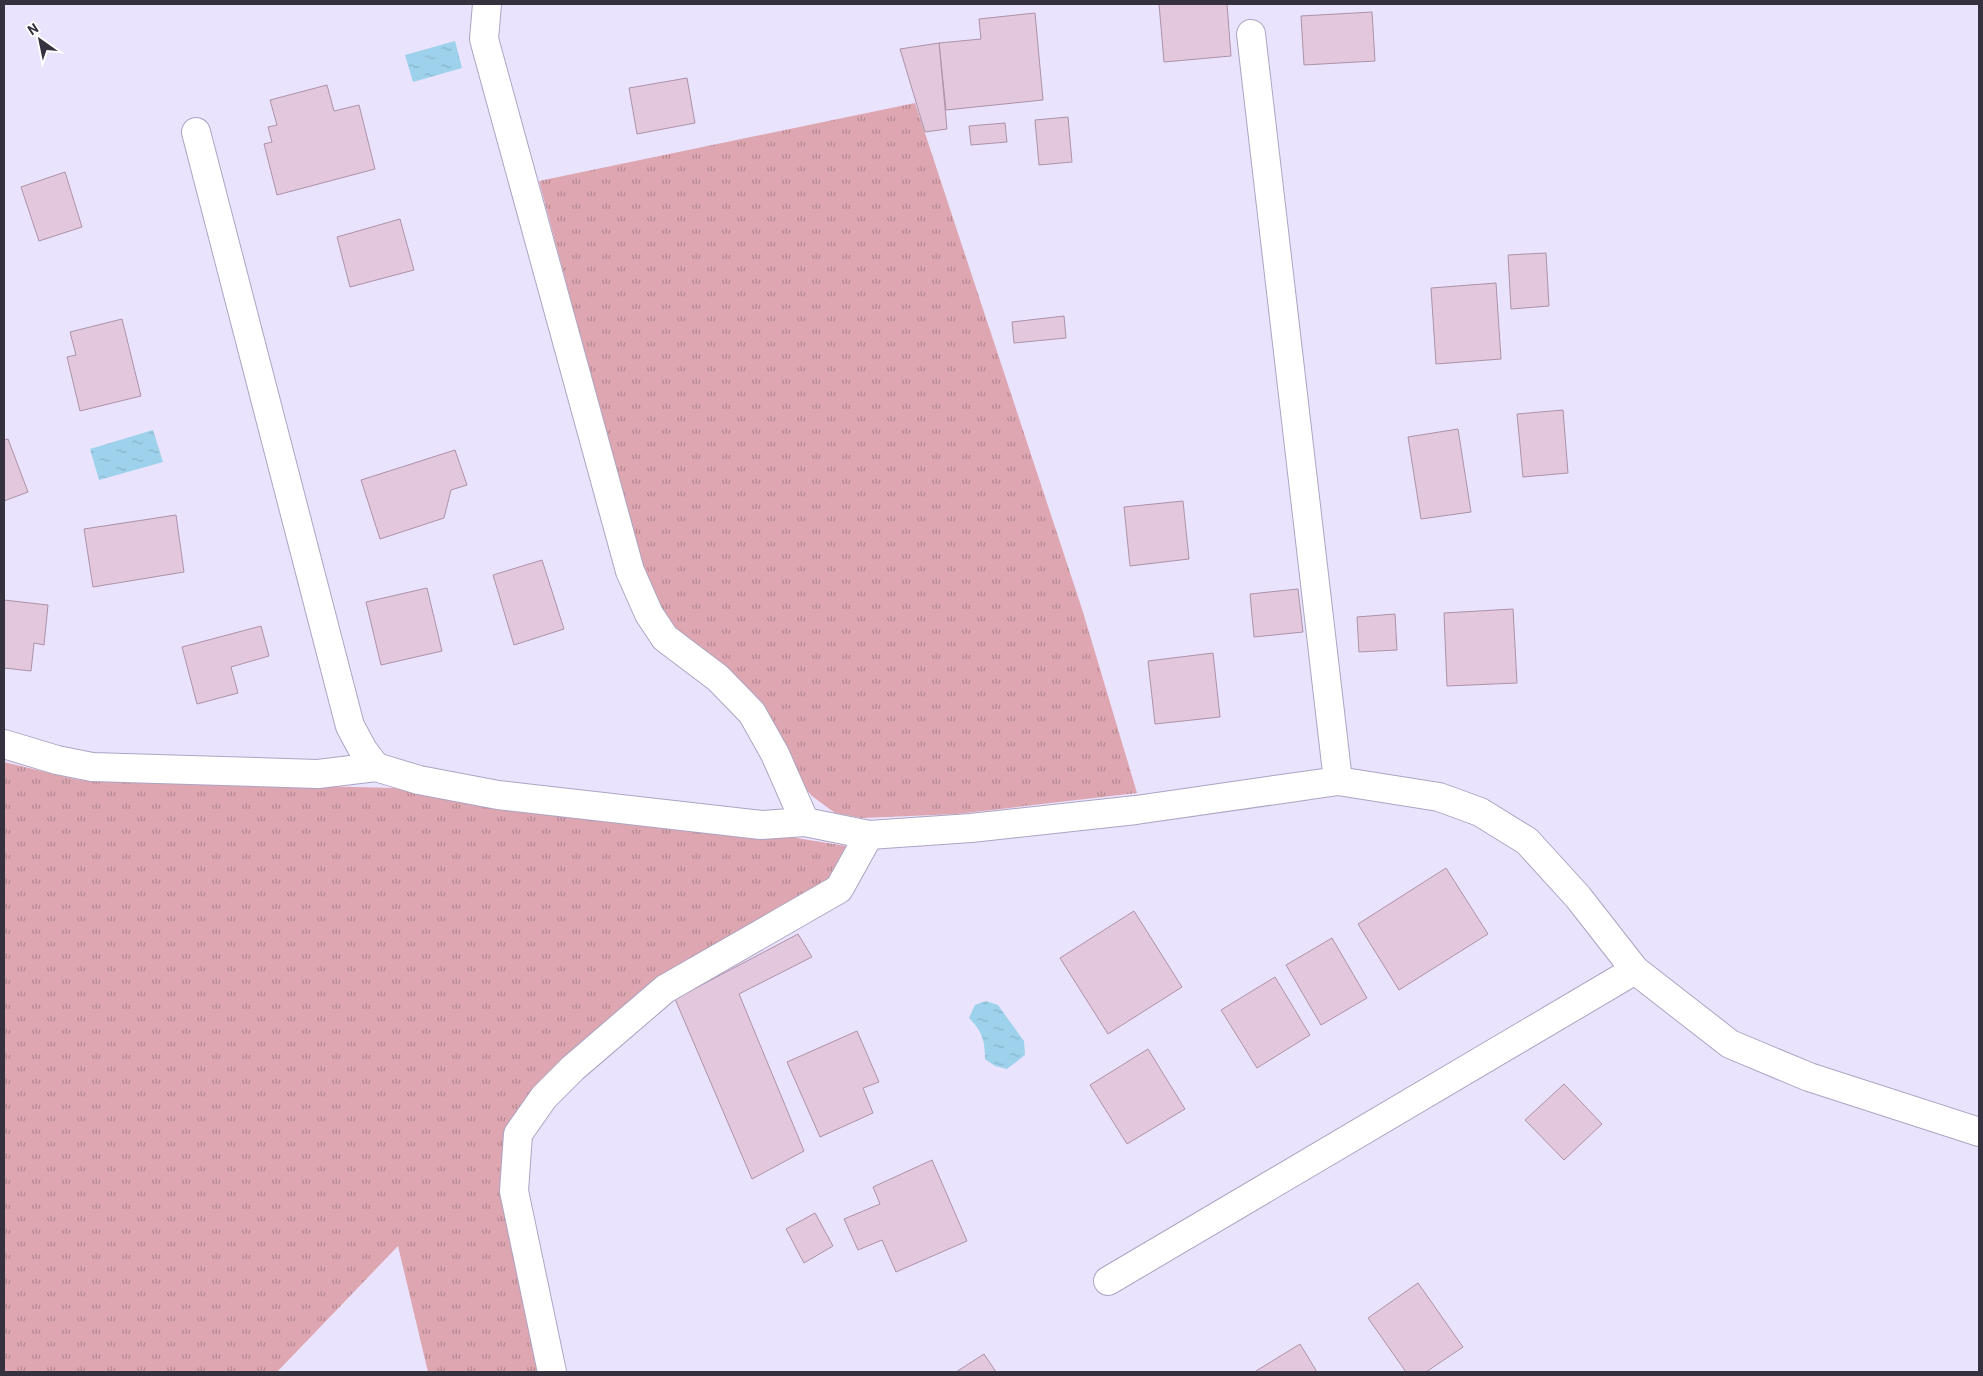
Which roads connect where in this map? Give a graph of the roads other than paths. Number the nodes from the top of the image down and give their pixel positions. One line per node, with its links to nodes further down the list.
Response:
1 (487, 4): 7 (street)
2 (1252, 34): 6 (street)
3 (196, 132): 5 (street)
4 (4, 744): 5 (street)
5 (376, 767): 7 (street)
6 (1338, 781): 8 (street); 9 (street)
7 (805, 822): 8 (street)
8 (868, 835): 12 (street)
9 (1635, 970): 10 (street); 11 (street)
10 (1979, 1132)
11 (1108, 1281)
12 (552, 1372)

